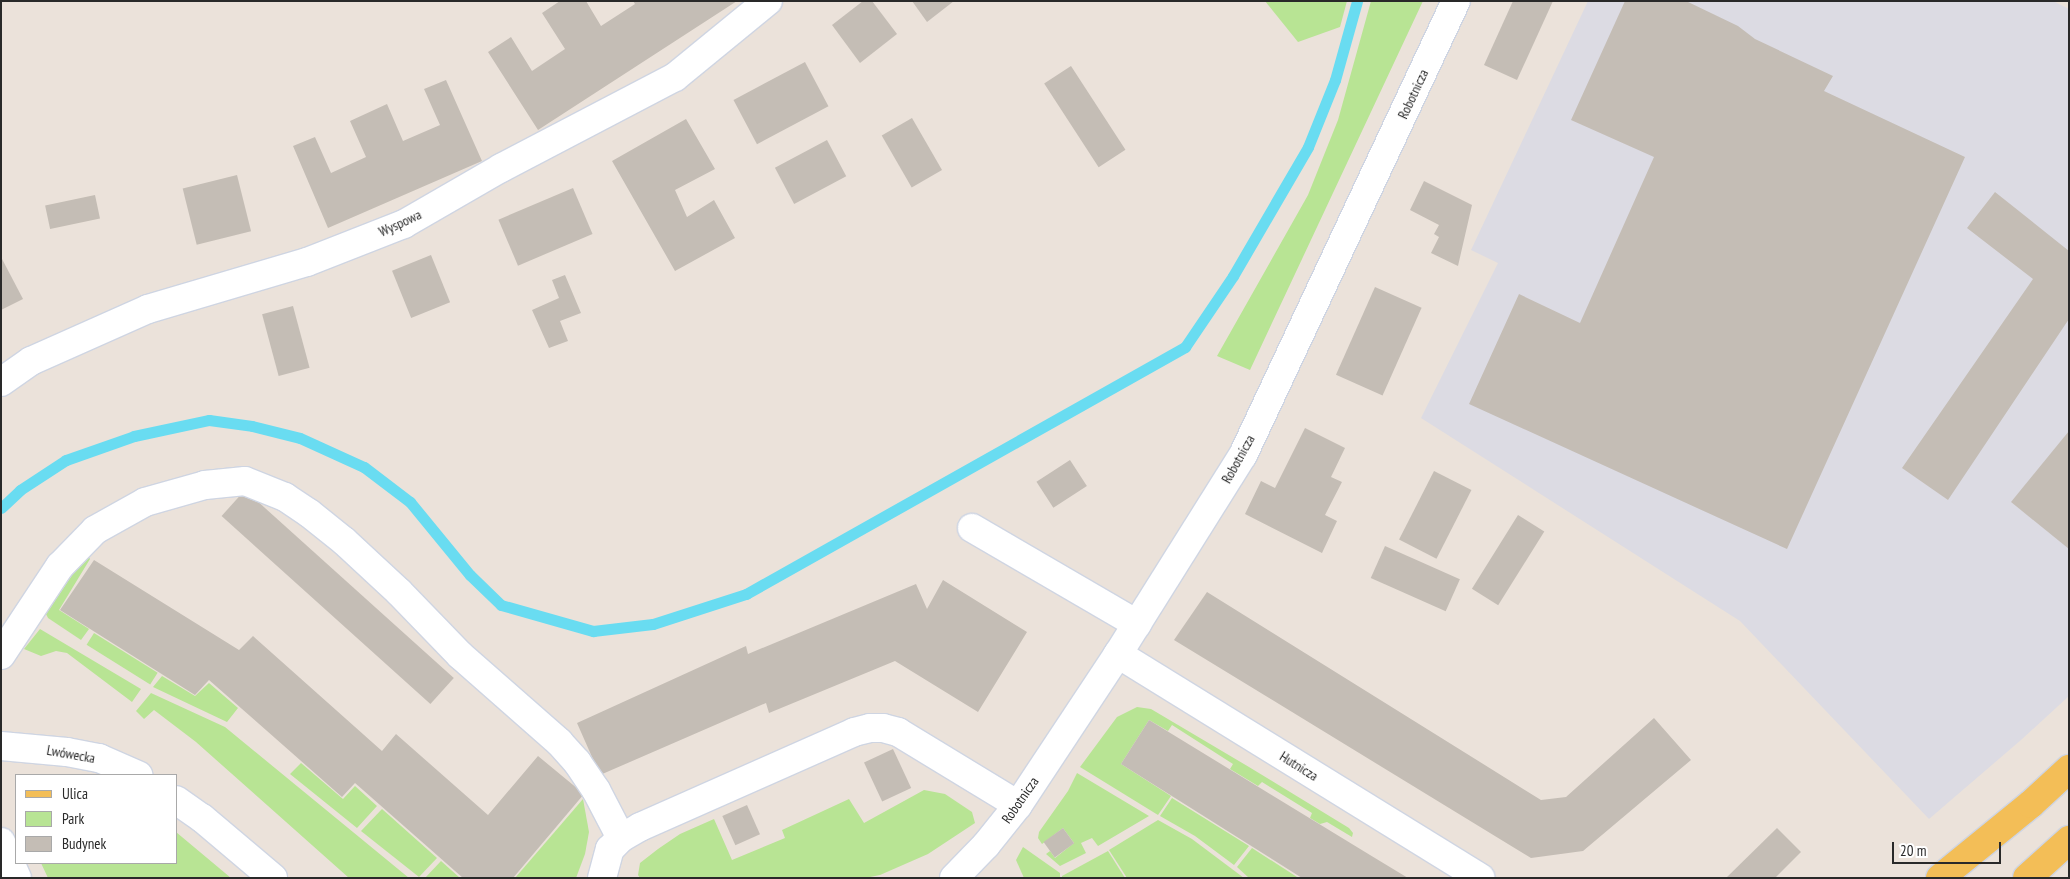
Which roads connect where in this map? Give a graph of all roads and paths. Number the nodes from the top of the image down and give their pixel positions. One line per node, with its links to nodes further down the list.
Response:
1 (768, 1): 3 (street, Wyspowa)
2 (1456, 1): 5 (street, Robotnicza)
3 (1, 382)
4 (972, 528): 5 (street)
5 (1137, 624): 6 (street, Robotnicza)
6 (1118, 654): 12 (street, Robotnicza); 20 (street, Hutnicza)
7 (1, 656): 13 (street)
8 (1, 746): 10 (street, Lwówecka)
9 (2069, 769): 21 (main road)
10 (136, 774)
11 (178, 801): 17 (street)
12 (1018, 805): 13 (street); 19 (street, Robotnicza)
13 (621, 838): 18 (street)
14 (2069, 840): 22 (main road)
15 (1, 842): 16 (street)
16 (17, 878)
17 (272, 878)
18 (602, 878)
19 (954, 878)
20 (1480, 878)
21 (1940, 878)
22 (2026, 878)

